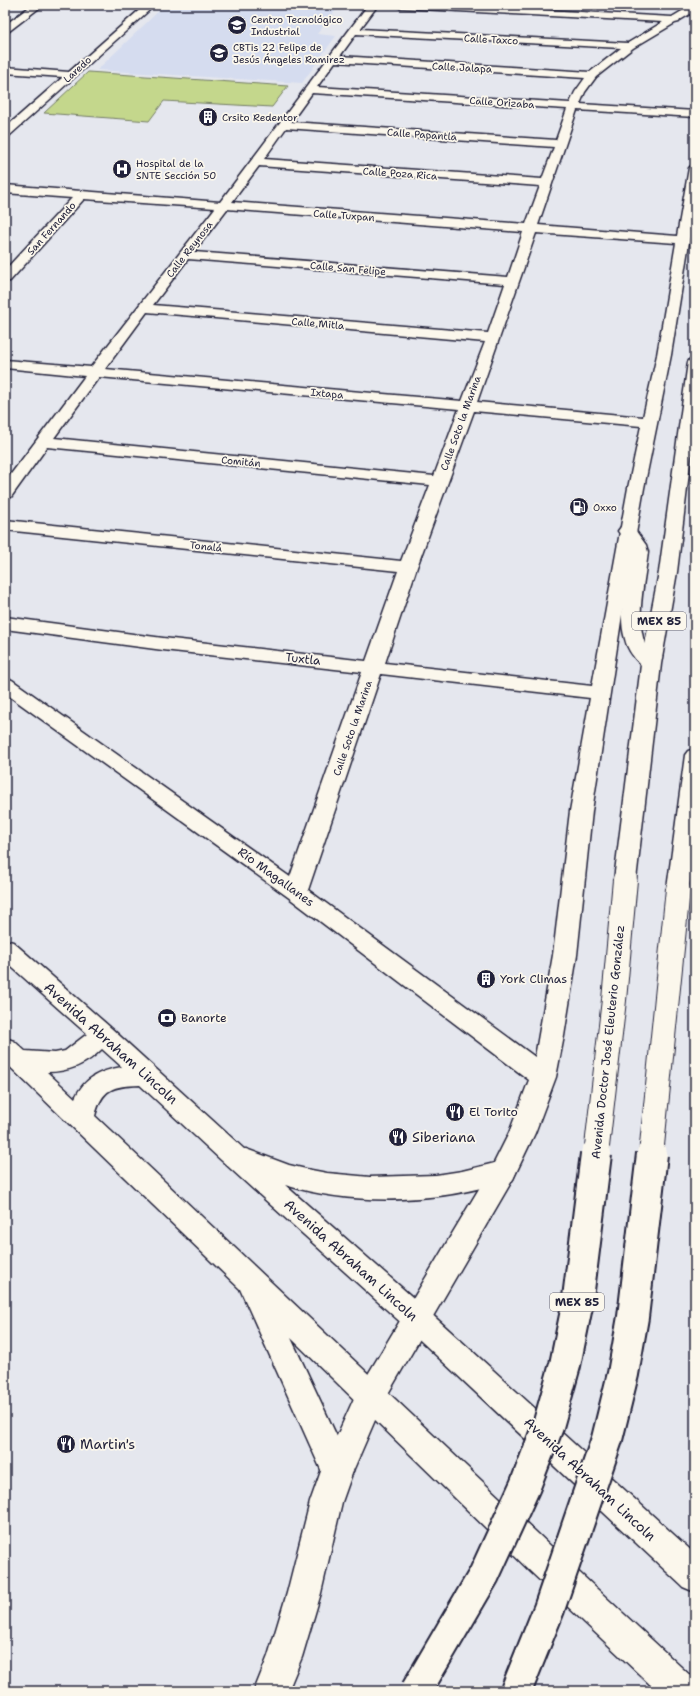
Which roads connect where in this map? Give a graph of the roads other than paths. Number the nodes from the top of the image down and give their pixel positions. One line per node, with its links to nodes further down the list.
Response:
1 (38, 5): 6 (main road)
2 (150, 5): 13 (main road, Laredo)
3 (373, 5): 9 (main road, Calle Reynosa)
4 (400, 5): 7 (main road)
5 (18, 10): 6 (main road)
6 (30, 11): 8 (main road)
7 (686, 16): 10 (main road, Calle Soto la Marina)
8 (5, 30)
9 (353, 31): 10 (main road, Calle Taxco); 11 (main road, Calle Reynosa)
10 (630, 46): 14 (main road, Calle Soto la Marina)
11 (332, 59): 14 (main road, Calle Jalapa); 15 (main road, Calle Reynosa)
12 (5, 70): 13 (main road)
13 (71, 74): 19 (main road, Laredo)
14 (592, 75): 16 (main road, Calle Soto la Marina)
15 (309, 90): 16 (main road, Calle Orizaba); 18 (main road, Calle Reynosa)
16 (573, 107): 17 (main road, Calle Orizaba); 20 (main road, Calle Soto la Marina)
17 (695, 114)
18 (284, 125): 20 (main road, Calle Papantla); 21 (main road, Calle Reynosa)
19 (5, 134)
20 (560, 144): 23 (main road, Calle Soto la Marina)
21 (255, 162): 23 (main road, Calle Poza Rica); 26 (main road, Calle Reynosa)
22 (695, 168): 28 (main road)
23 (545, 184): 27 (main road, Calle Soto la Marina)
24 (5, 189): 25 (main road, Calle Tuxpan)
25 (80, 196): 26 (main road, Calle Tuxpan); 30 (main road, San Fernando)
26 (223, 206): 27 (main road, Calle Tuxpan); 29 (main road, Calle Reynosa)
27 (531, 229): 28 (main road, Calle Tuxpan); 31 (main road, Calle Soto la Marina)
28 (683, 240): 38 (main road)
29 (185, 255): 31 (main road, Calle San Felipe); 32 (main road, Calle Reynosa)
30 (5, 278)
31 (512, 282): 33 (main road, Calle Soto la Marina)
32 (143, 308): 33 (main road, Calle Mitla); 36 (main road, Calle Reynosa)
33 (493, 338): 37 (main road, Calle Soto la Marina)
34 (695, 362): 46 (main road, Avenida Doctor José Eleuterio González / MEX 85)
35 (5, 364): 36 (main road, Ixtapa)
36 (96, 372): 37 (main road, Ixtapa); 39 (main road, Calle Reynosa)
37 (467, 405): 38 (main road, Ixtapa); 40 (main road, Calle Soto la Marina)
38 (650, 422): 43 (main road)
39 (42, 442): 40 (main road, Comitán); 41 (main road, Calle Reynosa)
40 (439, 481): 44 (main road, Calle Soto la Marina)
41 (5, 492)
42 (5, 525): 44 (main road, Tonalá)
43 (627, 531): 46 (main road); 49 (main road)
44 (408, 567): 47 (main road, Calle Soto la Marina)
45 (5, 623): 47 (main road, Tuxtla)
46 (651, 664): 66 (main road, Avenida Doctor José Eleuterio González / MEX 85, bridge)
47 (373, 667): 49 (main road, Tuxtla); 51 (main road, Calle Soto la Marina)
48 (5, 684): 51 (main road, Río Magallanes)
49 (601, 693): 56 (main road)
50 (695, 755): 67 (main road, bridge)
51 (296, 892): 56 (main road, Río Magallanes)
52 (5, 948): 53 (main road, Avenida Abraham Lincoln)
53 (102, 1034): 54 (main road); 55 (main road, Avenida Abraham Lincoln)
54 (12, 1053): 57 (main road)
55 (147, 1075): 57 (main road); 58 (main road, Avenida Abraham Lincoln)
56 (543, 1076): 59 (main road)
57 (81, 1119): 60 (main road)
58 (230, 1152): 59 (main road); 61 (main road, Avenida Abraham Lincoln)
59 (503, 1172): 61 (main road)
60 (248, 1278): 62 (main road); 63 (main road)
61 (417, 1319): 62 (main road); 64 (main road, Avenida Abraham Lincoln)
62 (370, 1396): 63 (main road); 68 (main road)
63 (337, 1471): 65 (main road)
64 (695, 1576)
65 (272, 1691)
66 (416, 1691)
67 (516, 1691)
68 (682, 1691)

